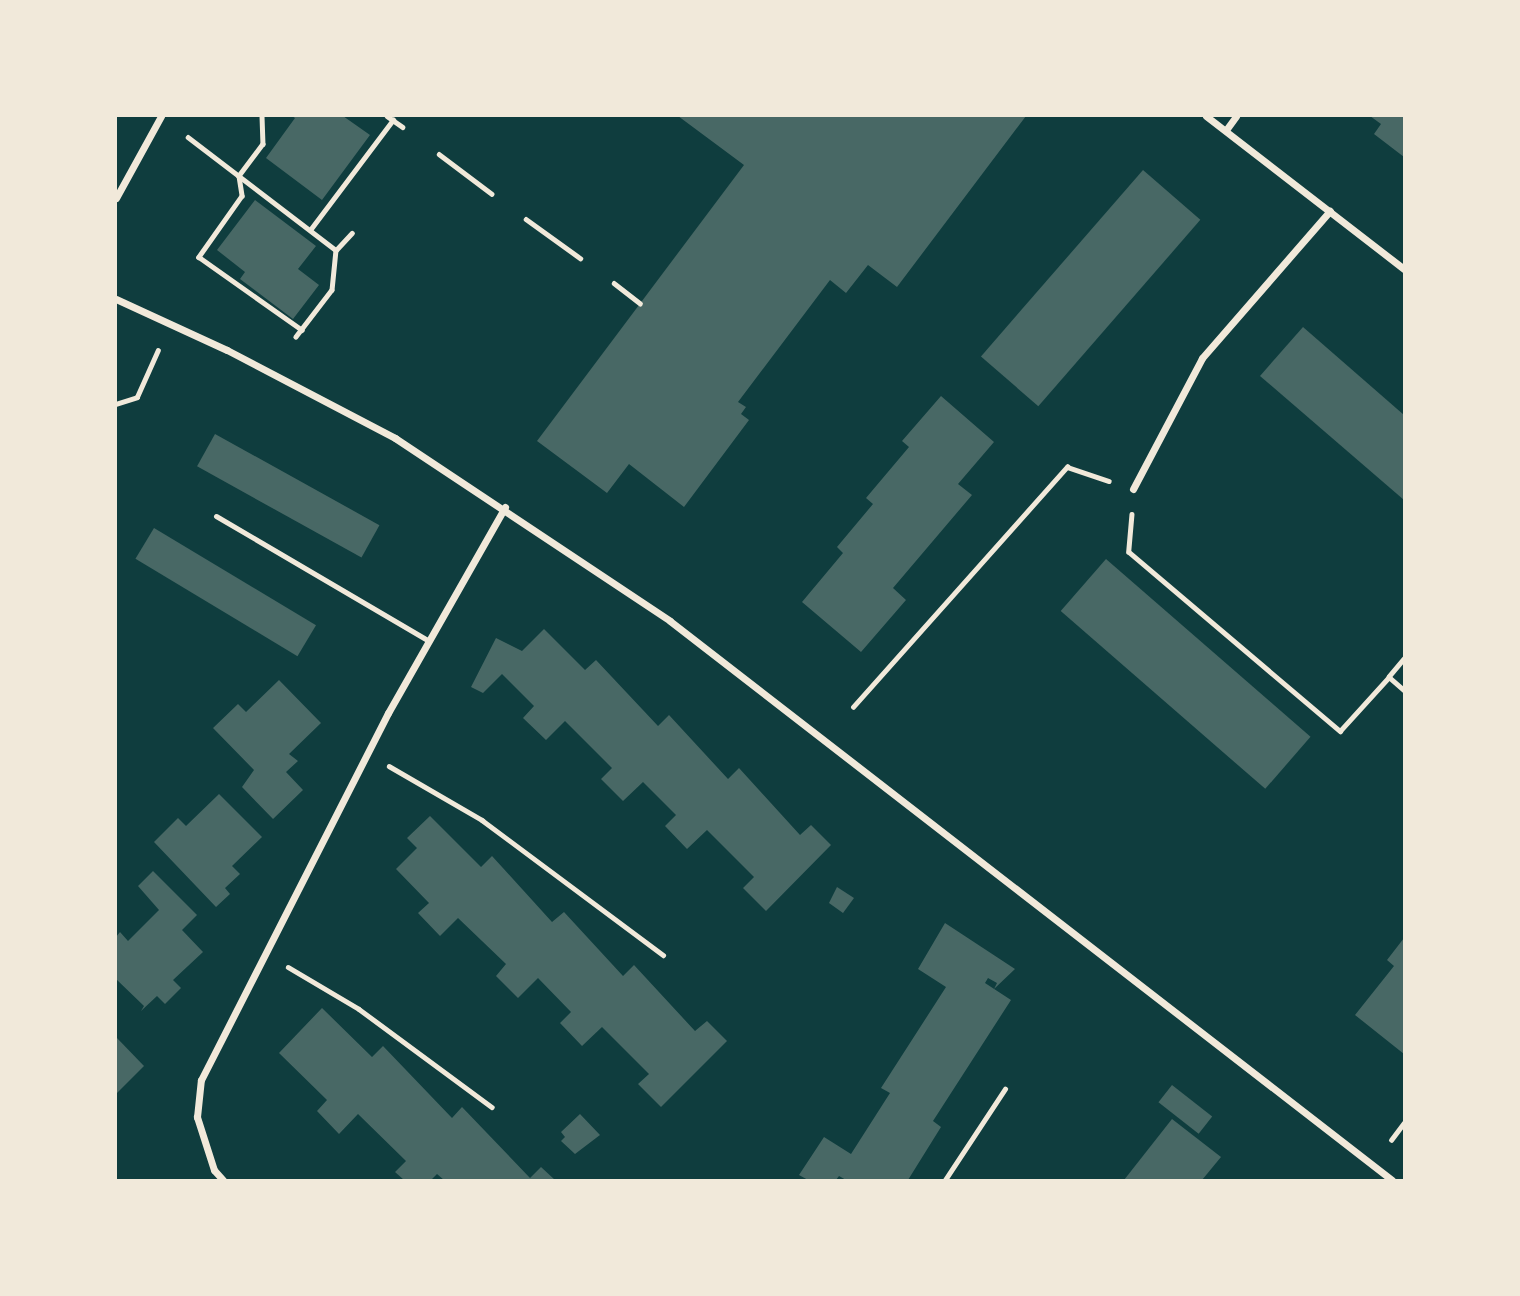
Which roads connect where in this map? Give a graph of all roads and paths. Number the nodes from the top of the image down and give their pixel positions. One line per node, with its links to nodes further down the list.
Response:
1 (161, 116): 13 (street)
2 (262, 116): 11 (path)
3 (387, 116): 6 (path)
4 (1206, 116): 8 (street)
5 (1236, 116): 8 (street)
6 (393, 120): 7 (path); 16 (path)
7 (403, 128)
8 (1226, 130): 14 (street)
9 (188, 137): 11 (path)
10 (439, 154): 12 (path)
11 (239, 176): 16 (path); 24 (path)
12 (492, 194)
13 (116, 198)
14 (1330, 211): 20 (street); 28 (street)
15 (526, 219): 19 (path)
16 (310, 230): 18 (path)
17 (352, 233): 18 (path)
18 (336, 250): 24 (path)
19 (580, 258)
20 (1405, 269)
21 (614, 284): 23 (path)
22 (116, 299): 29 (street)
23 (640, 303)
24 (302, 330): 25 (path)
25 (296, 337)
26 (158, 350): 27 (path)
27 (116, 404)
28 (1133, 489): 33 (path); 35 (path)
29 (505, 507): 31 (street); 45 (street)
30 (216, 516): 31 (lane)
31 (429, 641): 36 (street)
32 (1405, 659): 33 (path)
33 (1389, 677): 34 (path)
34 (1405, 690)
35 (853, 707)
36 (368, 753): 37 (street); 38 (path)
37 (266, 954): 40 (path); 43 (street)
38 (663, 955)
39 (1006, 1089): 44 (path)
40 (492, 1107)
41 (1405, 1123): 42 (path)
42 (1391, 1140)
43 (223, 1181)
44 (945, 1181)
45 (1392, 1181)

